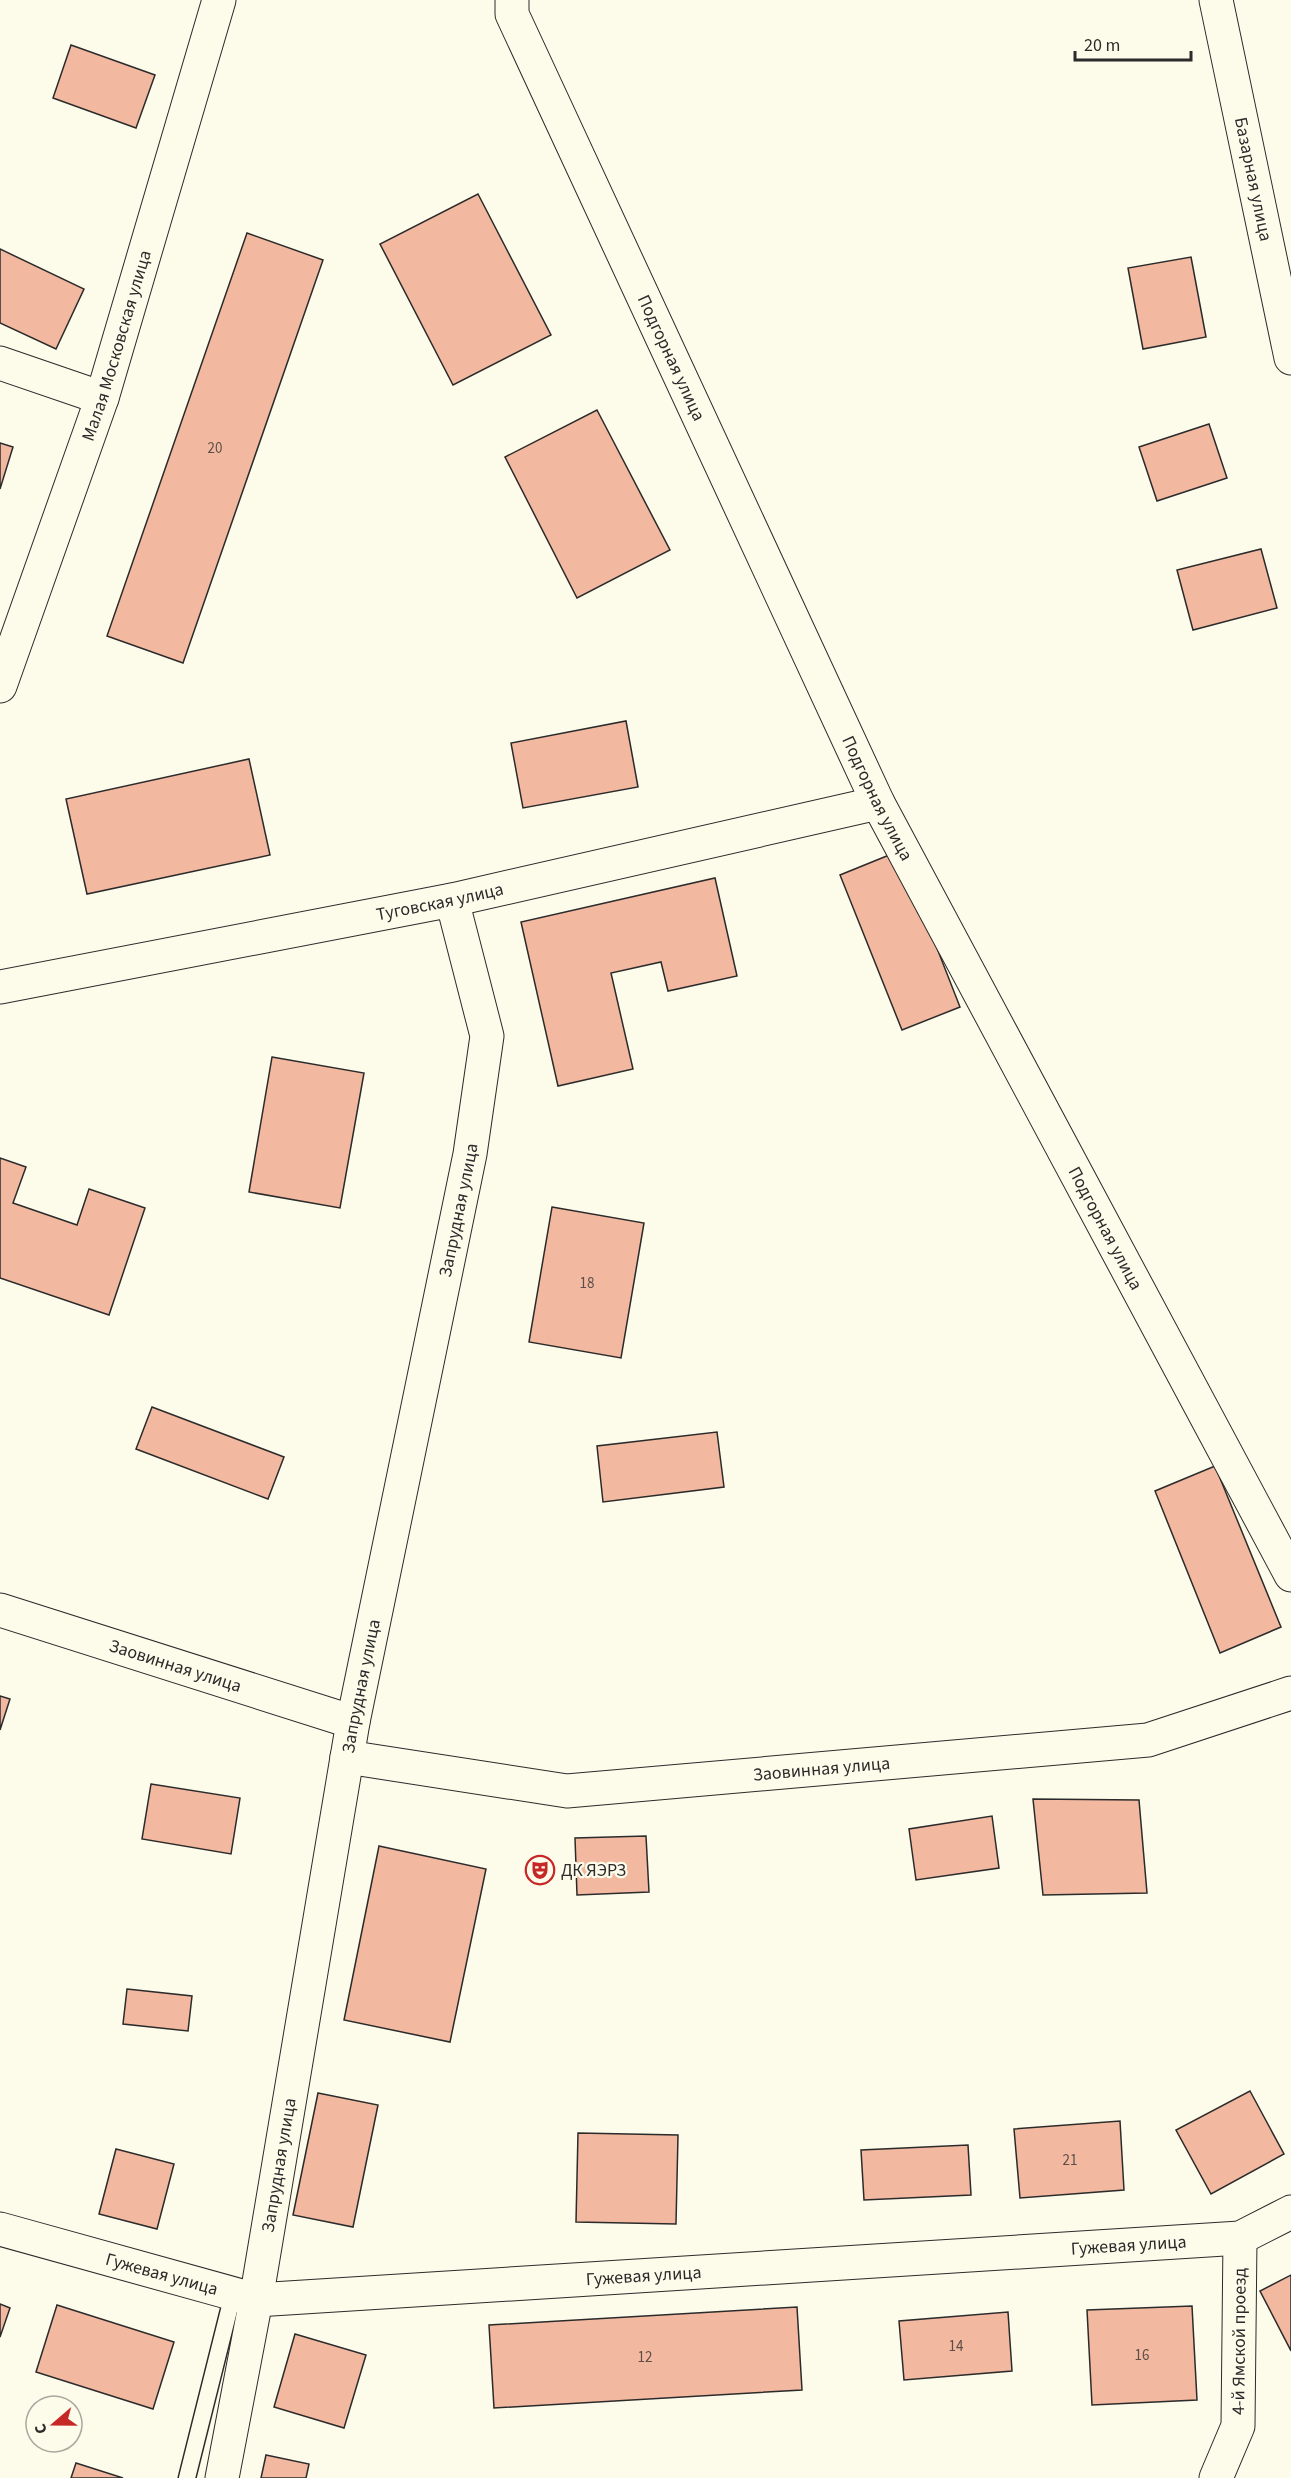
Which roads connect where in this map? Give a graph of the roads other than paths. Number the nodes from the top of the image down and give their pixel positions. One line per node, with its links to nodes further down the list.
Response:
1 (219, 0): 6 (street, Малая Московская улица)
2 (512, 0): 8 (street, Подгорная улица)
3 (1216, 0): 4 (street, Базарная улица)
4 (1291, 357)
5 (0, 363): 6 (street)
6 (102, 398): 7 (street, Малая Московская улица)
7 (0, 686)
8 (878, 803): 9 (street, Туговская улица); 11 (street, Подгорная улица)
9 (452, 900): 10 (street, Туговская улица); 14 (street, Запрудная улица)
10 (0, 987)
11 (1291, 1575)
12 (0, 1610): 14 (street, Заовинная улица)
13 (1291, 1692): 15 (street, Заовинная улица)
14 (353, 1722): 15 (street, Запрудная улица)
15 (347, 1757): 19 (street, Запрудная улица)
16 (1291, 2212): 18 (street, Гужевая улица)
17 (0, 2229): 19 (street, Гужевая улица)
18 (1240, 2238): 19 (street, Гужевая улица); 22 (street, 4-й Ямской проезд)
19 (245, 2297): 20 (lane); 21 (street, Запрудная улица)
20 (187, 2478)
21 (222, 2478)
22 (1216, 2478)

